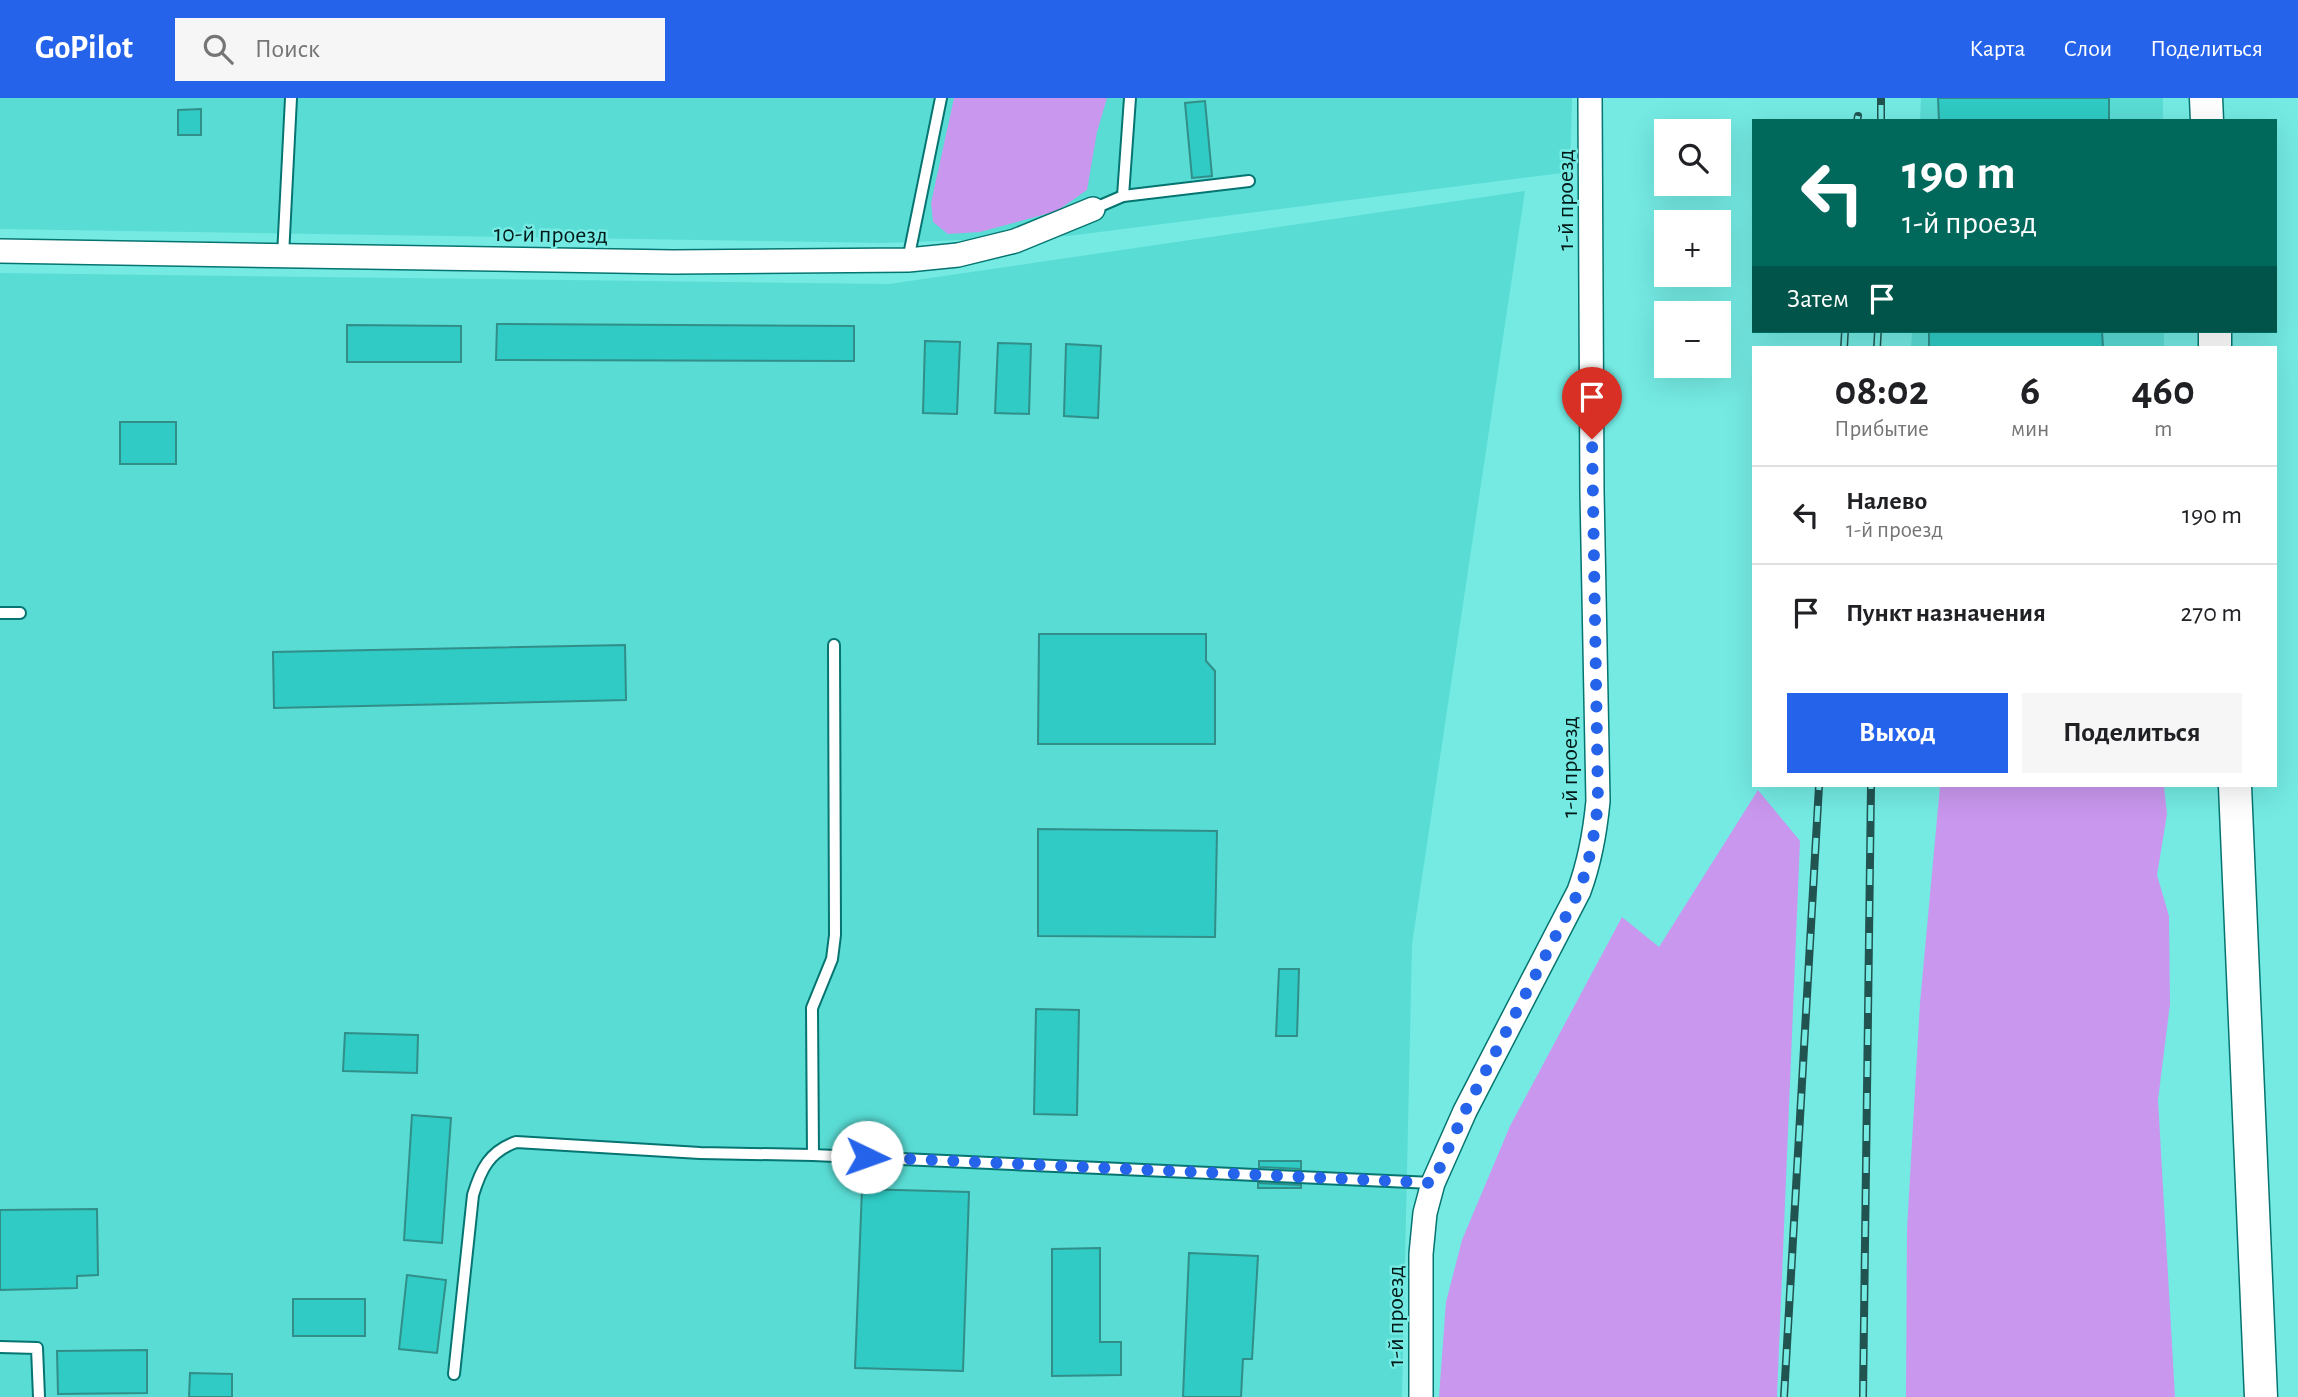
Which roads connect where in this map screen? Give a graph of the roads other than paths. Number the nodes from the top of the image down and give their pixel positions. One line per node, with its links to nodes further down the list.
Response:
1 (290, 98): 11 (lane)
2 (941, 98): 12 (lane)
3 (1129, 98): 8 (lane)
4 (1590, 98): 18 (street, 1-й проезд)
5 (2206, 98): 6 (main road)
6 (2207, 119)
7 (1250, 181): 8 (lane)
8 (1123, 196): 9 (lane)
9 (1093, 209): 12 (street, 10-й проезд)
10 (0, 251): 11 (street, 10-й проезд)
11 (283, 256): 12 (street, 10-й проезд)
12 (908, 260)
13 (0, 613): 14 (lane)
14 (20, 613)
15 (834, 645): 17 (lane)
16 (2235, 787): 23 (main road)
17 (813, 1154): 18 (lane); 20 (lane)
18 (1433, 1183): 22 (street, 1-й проезд)
19 (0, 1347): 21 (lane)
20 (454, 1374)
21 (39, 1397)
22 (1421, 1397)
23 (2261, 1397)

